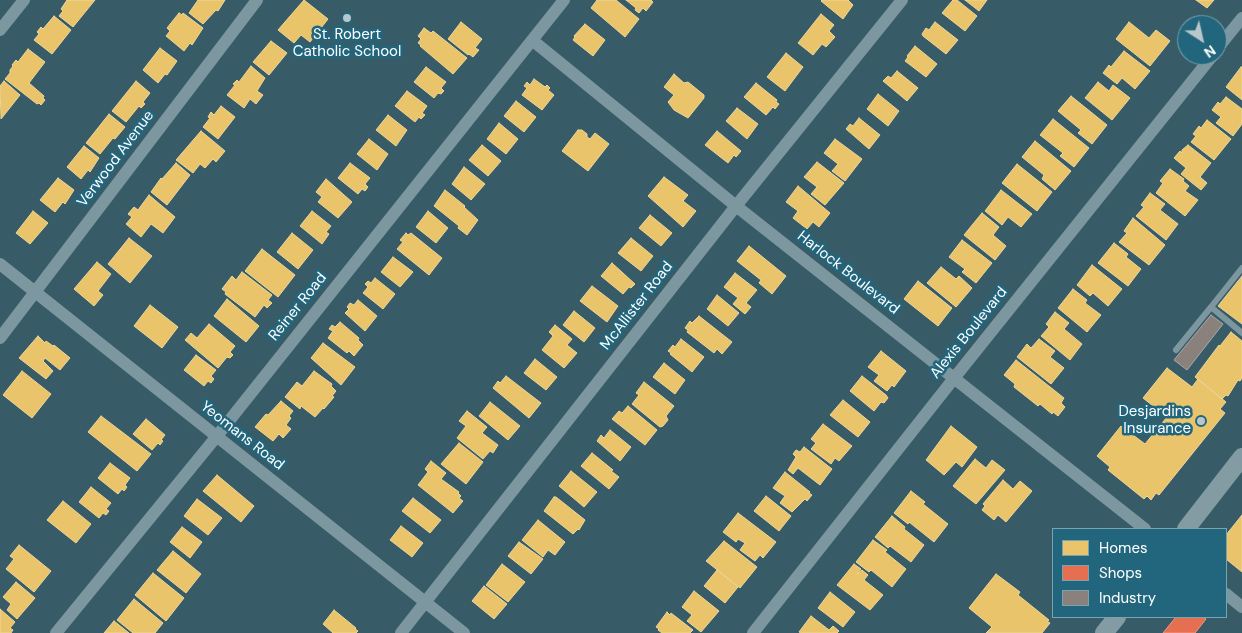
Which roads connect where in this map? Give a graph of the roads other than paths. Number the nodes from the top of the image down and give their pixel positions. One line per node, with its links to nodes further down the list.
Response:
1 (24, 0): 6 (street)
2 (257, 0): 13 (street, Verwood Avenue)
3 (564, 0): 8 (street, Reiner Road)
4 (902, 0): 10 (street, McAllister Road)
5 (1242, 18): 7 (street)
6 (0, 30)
7 (1227, 37)
8 (532, 40): 10 (street, Harlock Boulevard); 19 (street, Reiner Road)
9 (1204, 65): 18 (street, Alexis Boulevard)
10 (736, 206): 18 (street, Harlock Boulevard); 24 (street, McAllister Road)
11 (0, 264): 13 (street, Yeomans Road)
12 (1242, 268): 14 (lane)
13 (36, 292): 16 (street, Verwood Avenue); 19 (street, Yeomans Road)
14 (1211, 307): 15 (lane); 17 (lane)
15 (1242, 333)
16 (0, 338)
17 (1176, 350)
18 (954, 377): 21 (street, Harlock Boulevard); 30 (street, Alexis Boulevard)
19 (217, 436): 24 (street, Yeomans Road); 27 (street, Reiner Road)
20 (1242, 457): 22 (main road)
21 (1144, 528)
22 (1187, 528)
23 (1227, 595): 25 (street)
24 (425, 602): 28 (street, McAllister Road); 29 (street, Yeomans Road)
25 (1242, 607)
26 (1116, 618): 31 (main road)
27 (56, 633)
28 (401, 633)
29 (464, 633)
30 (754, 633)
31 (1104, 633)

